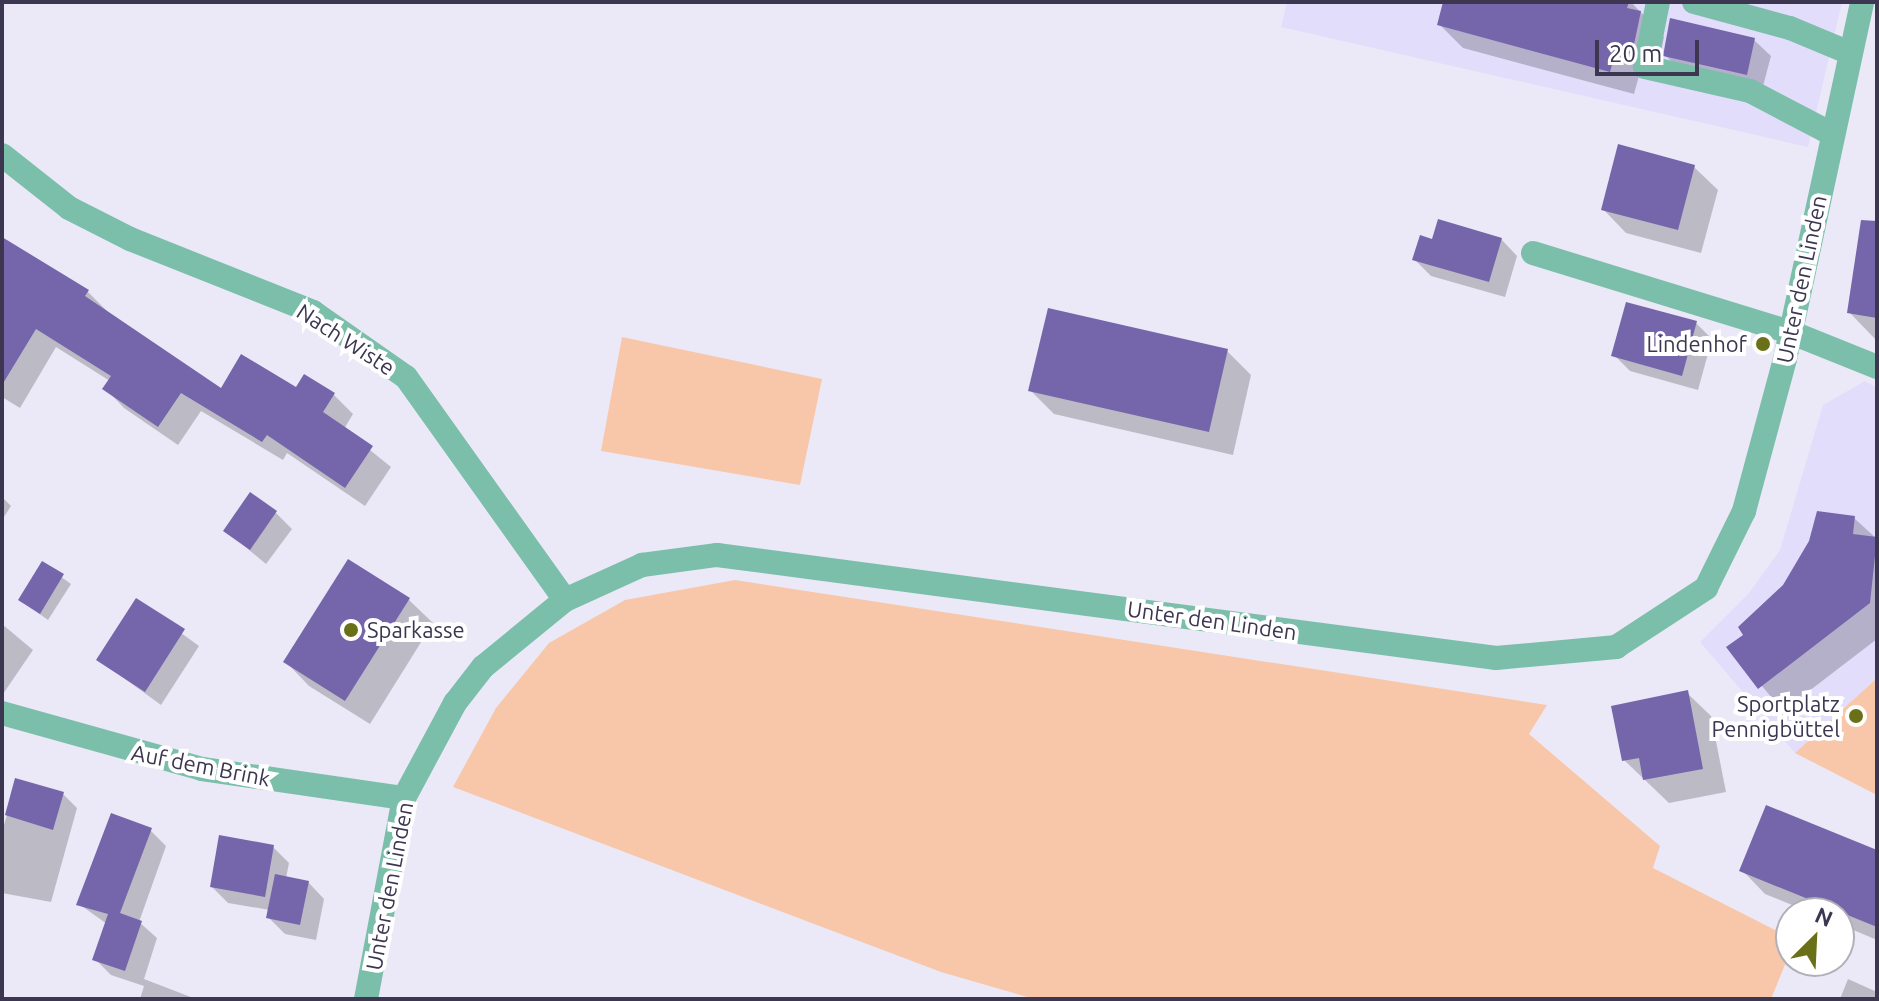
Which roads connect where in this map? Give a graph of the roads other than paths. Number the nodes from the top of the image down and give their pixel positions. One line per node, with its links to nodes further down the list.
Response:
1 (1658, 2): 5 (street)
2 (1694, 2): 4 (street)
3 (1862, 2): 4 (street, Unter den Linden)
4 (1850, 53): 5 (street, Unter den Linden)
5 (1832, 134): 8 (street, Unter den Linden)
6 (2, 155): 10 (street, Nach Wiste)
7 (1533, 253): 8 (street)
8 (1790, 332): 9 (street); 10 (street, Unter den Linden)
9 (1877, 367)
10 (565, 600): 12 (street, Unter den Linden)
11 (2, 713): 12 (street, Auf dem Brink)
12 (404, 798): 13 (street, Unter den Linden)
13 (366, 999)

